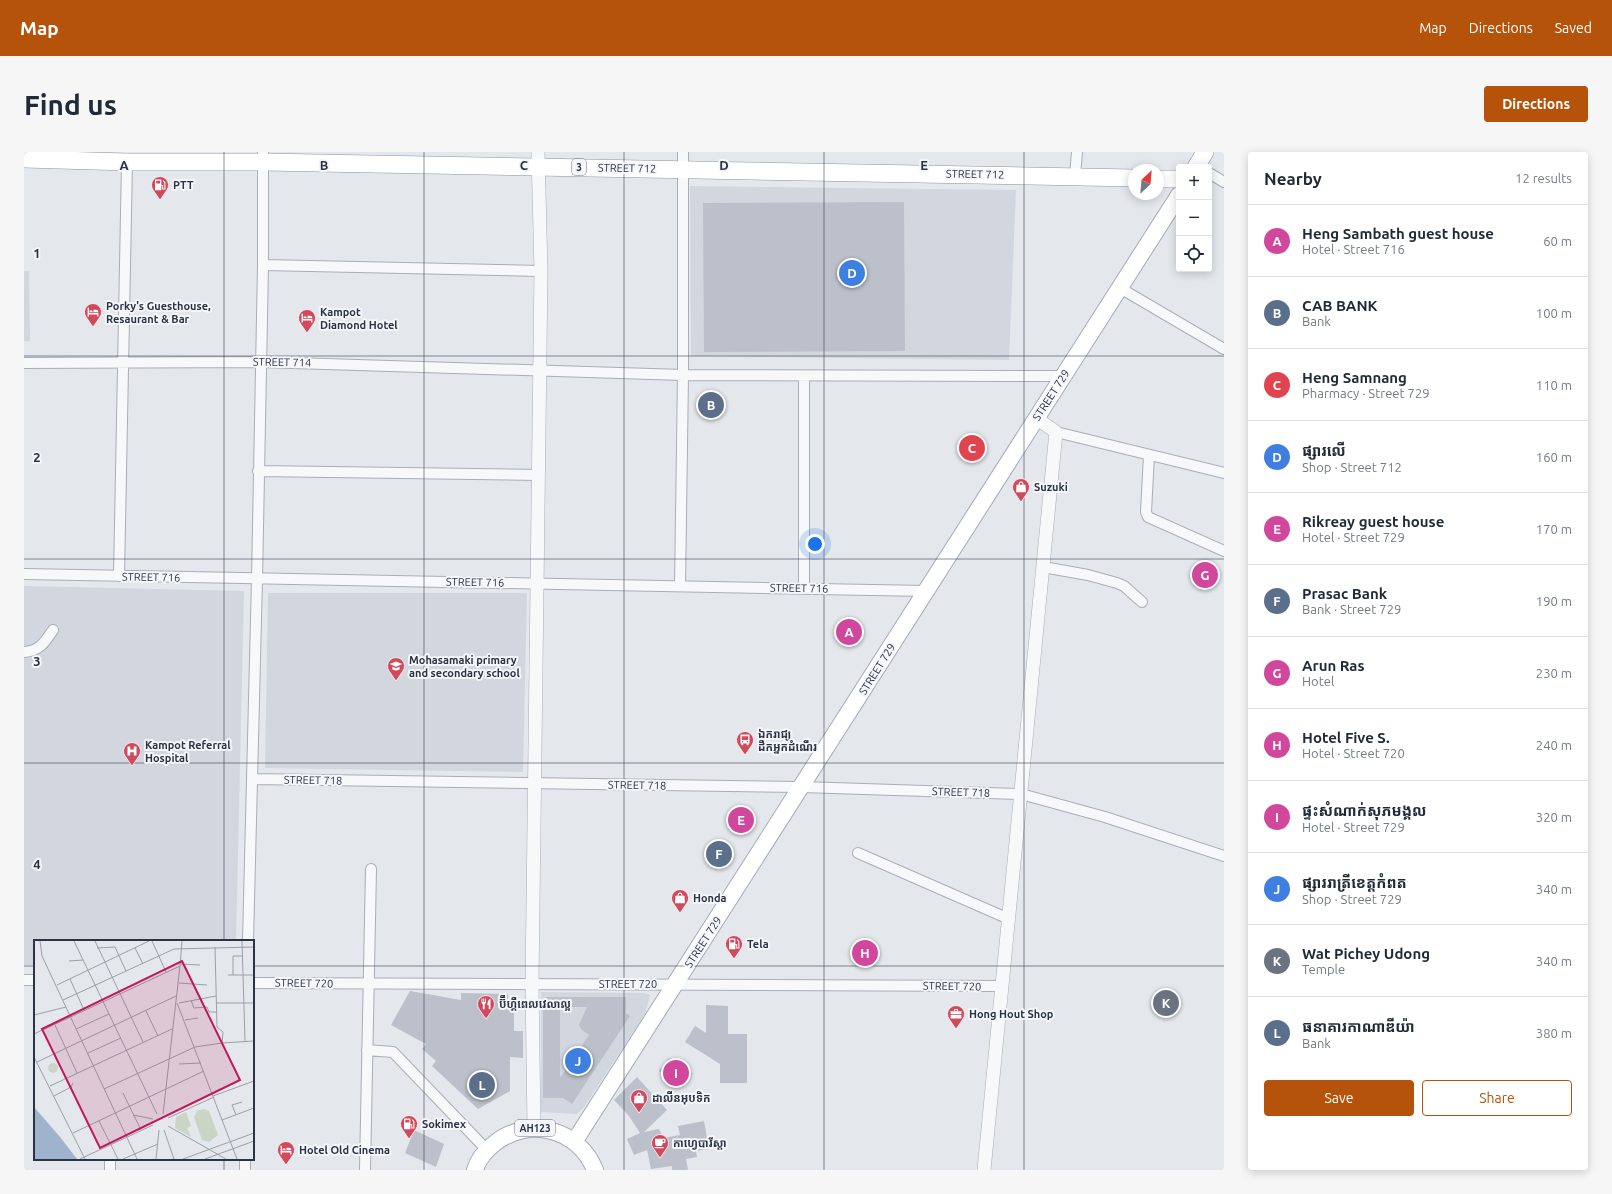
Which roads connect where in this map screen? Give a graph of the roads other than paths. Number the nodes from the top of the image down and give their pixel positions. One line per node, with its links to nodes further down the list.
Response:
1 (683, 152): 8 (street)
2 (1076, 152): 10 (street)
3 (263, 157): 4 (highway, STREET 712 / 3); 7 (highway, STREET 712 / 3); 16 (street)
4 (380, 158): 6 (highway, STREET 712 / 3)
5 (24, 159): 7 (highway, STREET 712 / 3)
6 (538, 159): 8 (highway, STREET 712 / 3); 17 (street)
7 (127, 162): 22 (street)
8 (684, 169): 10 (highway, STREET 712 / 3); 24 (street)
9 (1212, 173): 14 (street)
10 (1075, 176): 11 (highway, STREET 712 / 3)
11 (1128, 178)
12 (1164, 179): 13 (highway)
13 (1176, 180)
14 (1224, 182)
15 (1176, 200): 18 (main road, STREET 729)
16 (263, 265): 17 (street); 20 (street)
17 (541, 270): 23 (street)
18 (1120, 288): 19 (street); 26 (main road, STREET 729)
19 (1224, 349)
20 (261, 362): 22 (street, STREET 714); 23 (street, STREET 714); 30 (street)
21 (24, 363): 22 (street, STREET 714)
22 (124, 363): 36 (street)
23 (539, 370): 24 (street, STREET 714); 32 (street)
24 (683, 375): 25 (street, STREET 714); 39 (street)
25 (804, 376): 26 (street, STREET 714); 40 (street)
26 (1063, 376): 27 (main road, STREET 729)
27 (1036, 418): 28 (street); 41 (main road, STREET 729)
28 (1056, 432): 29 (street); 34 (street)
29 (1149, 455): 31 (street); 33 (street)
30 (258, 471): 32 (street); 37 (street)
31 (1224, 473)
32 (539, 475): 38 (street)
33 (1224, 551)
34 (1043, 567): 42 (street); 48 (street)
35 (24, 574): 36 (street, STREET 716)
36 (119, 576): 37 (street, STREET 716)
37 (257, 579): 38 (street, STREET 716); 45 (street)
38 (538, 583): 39 (street, STREET 716); 46 (street)
39 (680, 586): 40 (street, STREET 716)
40 (804, 588): 41 (street, STREET 716)
41 (927, 591): 47 (main road, STREET 729)
42 (1142, 602)
43 (53, 630): 44 (street)
44 (24, 652)
45 (253, 779): 46 (street, STREET 718); 53 (street)
46 (534, 784): 47 (street, STREET 718); 56 (street)
47 (802, 787): 48 (street, STREET 718); 57 (main road, STREET 729)
48 (1021, 794): 50 (street, STREET 718); 52 (street)
49 (858, 853): 52 (street)
50 (1224, 856)
51 (371, 869): 55 (street)
52 (1009, 919): 58 (street)
53 (248, 940)
54 (254, 983): 55 (street, STREET 720)
55 (368, 984): 56 (street, STREET 720); 59 (street)
56 (532, 984): 57 (street, STREET 720); 60 (street)
57 (676, 984): 58 (street, STREET 720); 61 (main road, STREET 729)
58 (1002, 986): 66 (street)
59 (367, 1050): 62 (street); 63 (street)
60 (534, 1128): 61 (main road, AH123); 62 (main road, AH123)
61 (574, 1142): 65 (main road, AH123)
62 (487, 1150): 64 (main road, AH123)
63 (365, 1170)
64 (475, 1170)
65 (595, 1170)
66 (984, 1170)

